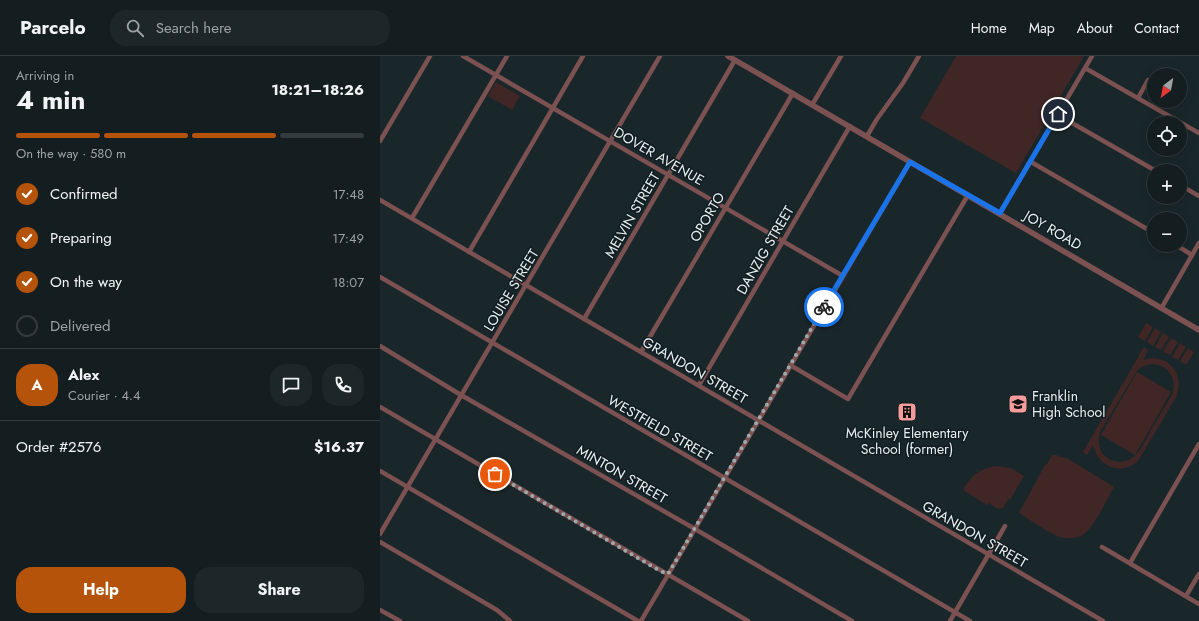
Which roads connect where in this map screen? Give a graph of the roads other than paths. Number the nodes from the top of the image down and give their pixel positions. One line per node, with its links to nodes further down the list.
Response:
1 (430, 56): 22 (street)
2 (463, 56): 12 (street, DOVER AVENUE)
3 (507, 56): 12 (street)
4 (583, 56): 17 (street)
5 (660, 56): 23 (street, LOUISE STREET)
6 (728, 56): 10 (street, JOY ROAD)
7 (841, 56): 16 (street)
8 (919, 56): 21 (street)
9 (1092, 56): 11 (street)
10 (735, 60): 14 (street, JOY ROAD); 27 (street, MELVIN STREET)
11 (1085, 68): 15 (street); 18 (street)
12 (496, 75): 17 (street, DOVER AVENUE); 34 (street)
13 (1147, 82): 15 (street)
14 (793, 93): 16 (street, JOY ROAD); 32 (street, OPORTO)
15 (1138, 98): 20 (street)
16 (812, 105): 19 (street, JOY ROAD)
17 (553, 108): 23 (street, DOVER AVENUE); 38 (street)
18 (1058, 114): 25 (street); 26 (street)
19 (850, 126): 21 (street, JOY ROAD); 36 (street, DANZIG STREET)
20 (1199, 133)
21 (867, 136): 24 (street, JOY ROAD)
22 (380, 141)
23 (611, 141): 27 (street, DOVER AVENUE); 43 (street, LOUISE STREET)
24 (910, 162): 29 (street, JOY ROAD); 41 (street)
25 (1031, 162): 33 (street); 35 (street)
26 (1147, 166)
27 (668, 175): 32 (street, DOVER AVENUE); 45 (street, MELVIN STREET)
28 (1187, 189): 30 (street)
29 (968, 195): 33 (street, JOY ROAD); 50 (street)
30 (1199, 196)
31 (380, 200): 34 (street, GRANDON STREET)
32 (725, 208): 36 (street, DOVER AVENUE); 49 (street, OPORTO)
33 (1000, 213): 44 (street, JOY ROAD)
34 (412, 218): 38 (street, GRANDON STREET)
35 (1147, 229)
36 (783, 241): 41 (street, DOVER AVENUE); 51 (street, DANZIG STREET)
37 (1199, 243): 40 (street)
38 (469, 252): 43 (street, GRANDON STREET)
39 (1187, 252): 40 (street)
40 (1192, 255): 44 (street)
41 (843, 276): 50 (street)
42 (380, 277): 47 (street, WESTFIELD STREET)
43 (526, 285): 45 (street, GRANDON STREET); 47 (street, LOUISE STREET)
44 (1162, 307): 46 (street, JOY ROAD)
45 (584, 318): 49 (street, GRANDON STREET)
46 (1199, 330)
47 (492, 343): 52 (street, LOUISE STREET); 58 (street, WESTFIELD STREET)
48 (380, 346): 52 (street, MINTON STREET)
49 (641, 352): 51 (street, GRANDON STREET)
50 (790, 365): 54 (street)
51 (699, 385): 54 (street, GRANDON STREET)
52 (461, 395): 55 (street, LOUISE STREET); 61 (street, MINTON STREET)
53 (380, 407): 55 (street)
54 (758, 420): 58 (street); 65 (street, GRANDON STREET)
55 (436, 440): 59 (street, LOUISE STREET); 67 (street)
56 (1199, 444): 66 (street)
57 (380, 471): 59 (street)
58 (724, 478): 61 (street); 72 (street, WESTFIELD STREET)
59 (408, 487): 62 (street, LOUISE STREET); 75 (street)
60 (1005, 526): 65 (street)
61 (695, 529): 67 (street); 77 (street, MINTON STREET)
62 (380, 534)
63 (380, 542): 74 (street)
64 (1102, 547): 66 (street)
65 (989, 554): 72 (street); 80 (street, GRANDON STREET)
66 (1130, 563): 69 (street)
67 (668, 574): 75 (street); 76 (street)
68 (1199, 574): 69 (street)
69 (1186, 596): 70 (street)
70 (1199, 604)
71 (380, 610): 73 (street)
72 (955, 612): 78 (street); 79 (street, WESTFIELD STREET)
73 (400, 621)
74 (510, 621)
75 (639, 621)
76 (748, 621)
77 (852, 621)
78 (950, 621)
79 (970, 621)
80 (1103, 621)

